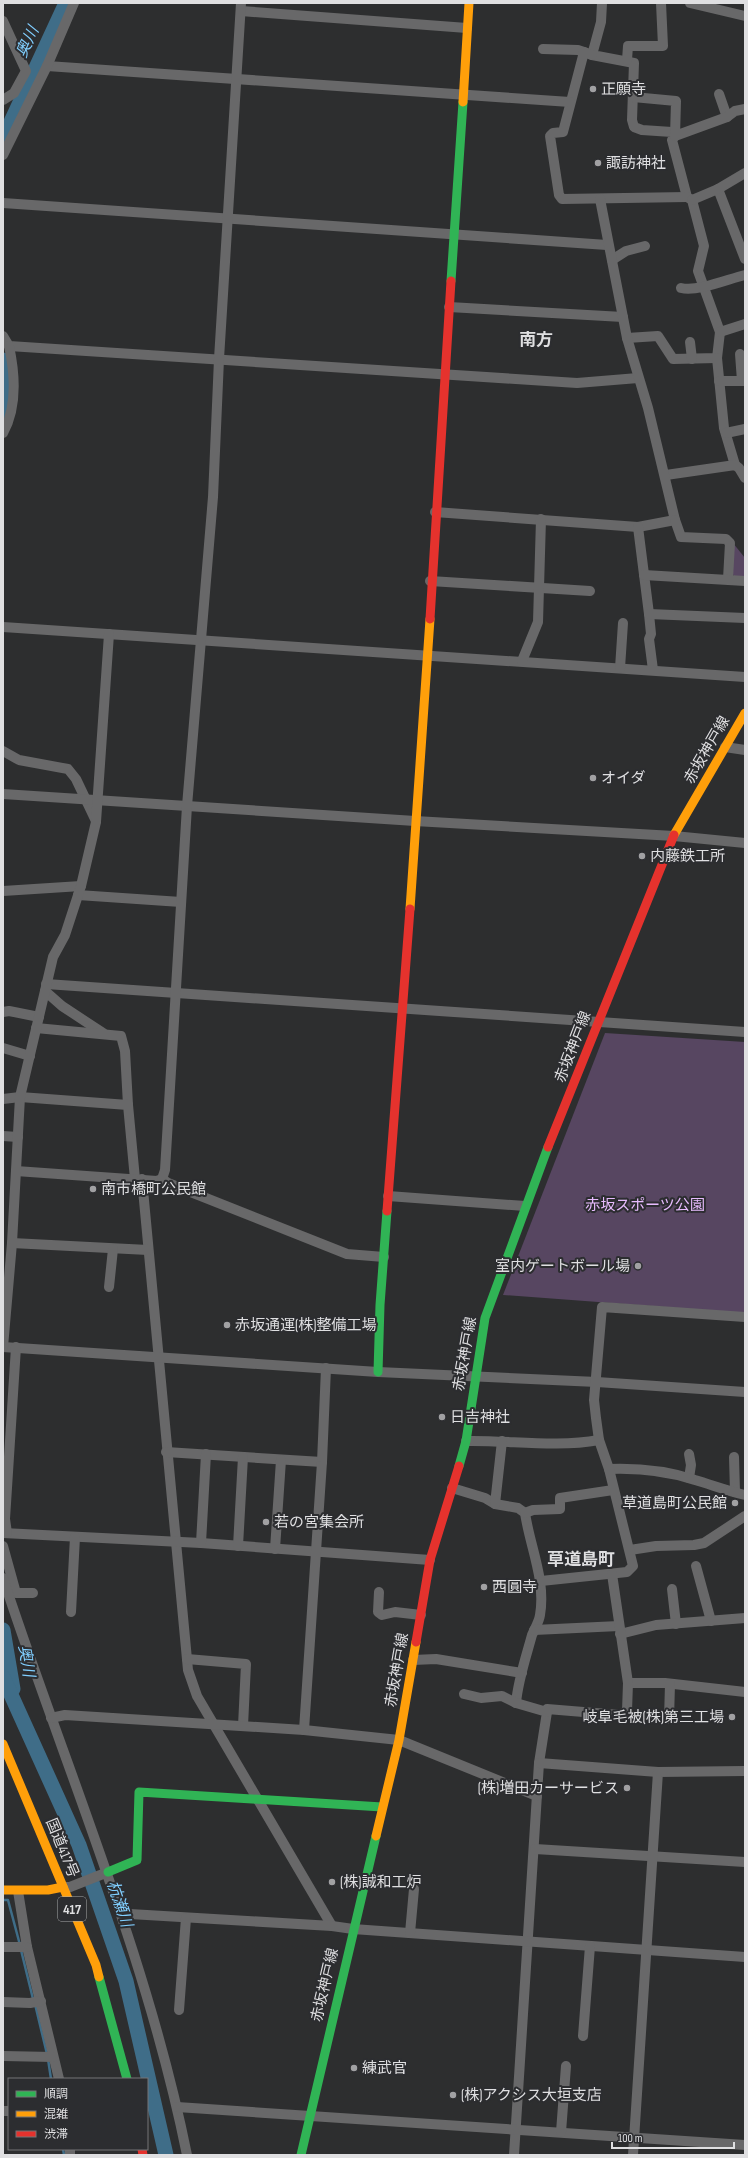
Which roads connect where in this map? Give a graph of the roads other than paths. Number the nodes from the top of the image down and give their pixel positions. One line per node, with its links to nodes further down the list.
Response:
1 (74, 3): 15 (street)
2 (469, 3): 9 (main road)
3 (602, 3): 13 (street)
4 (661, 3): 11 (street)
5 (690, 3): 7 (street)
6 (241, 7): 9 (street); 16 (street)
7 (745, 16)
8 (3, 21): 20 (street)
9 (466, 28): 18 (main road)
10 (625, 36): 11 (street)
11 (628, 46): 14 (street)
12 (542, 49): 13 (street)
13 (588, 54): 14 (street); 21 (street)
14 (627, 60): 19 (street)
15 (47, 66): 16 (street); 25 (street)
16 (237, 80): 18 (street); 31 (street)
17 (720, 94): 23 (street)
18 (463, 95): 21 (street); 32 (main road)
19 (633, 96): 24 (street); 24 (street)
20 (3, 100)
21 (570, 102): 29 (street)
22 (745, 109): 23 (street)
23 (727, 117): 24 (street)
24 (675, 136): 28 (street)
25 (3, 155)
26 (745, 173): 27 (street)
27 (718, 190): 28 (street); 35 (street)
28 (690, 198): 29 (street); 38 (street)
29 (600, 199): 33 (street)
30 (3, 203): 31 (street)
31 (228, 220): 32 (street); 50 (street)
32 (453, 234): 33 (street); 40 (main road)
33 (607, 245): 36 (street)
34 (645, 246): 36 (street)
35 (745, 259)
36 (612, 260): 41 (street)
37 (745, 275): 38 (street)
38 (704, 286): 39 (street); 43 (street)
39 (681, 288)
40 (449, 307): 41 (street); 52 (main road)
41 (623, 316): 45 (street)
42 (745, 324): 43 (street)
43 (720, 332): 49 (street)
44 (3, 336): 47 (street)
45 (627, 338): 51 (street); 53 (street)
46 (690, 342): 51 (street)
47 (9, 346): 50 (street); 58 (street)
48 (740, 354): 55 (street)
49 (717, 358): 51 (street); 54 (street)
50 (219, 359): 52 (street); 77 (street)
51 (692, 359)
52 (444, 374): 53 (street); 62 (main road)
53 (638, 378): 60 (street)
54 (719, 381): 55 (street); 57 (street)
55 (744, 381)
56 (745, 429): 57 (street)
57 (726, 432): 59 (street)
58 (3, 433)
59 (735, 466): 60 (street); 61 (street)
60 (666, 475): 64 (street)
61 (745, 478)
62 (435, 512): 63 (street); 68 (main road)
63 (541, 519): 65 (street); 70 (street)
64 (675, 520): 65 (street); 67 (street)
65 (638, 527): 66 (street)
66 (644, 575): 67 (street); 72 (street)
67 (728, 579): 69 (street)
68 (430, 581): 70 (street); 78 (main road)
69 (745, 581)
70 (540, 587): 71 (street); 79 (street)
71 (590, 591)
72 (649, 614): 73 (street); 81 (street)
73 (745, 618)
74 (623, 623): 80 (street)
75 (3, 627): 76 (street)
76 (109, 634): 77 (street); 89 (street)
77 (200, 641): 78 (street); 90 (street)
78 (426, 656): 79 (street); 91 (main road)
79 (522, 661): 80 (street)
80 (620, 668): 81 (street)
81 (653, 670): 82 (street)
82 (745, 677)
83 (745, 714): 84 (main road, 赤坂神戸線)
84 (725, 747): 85 (street); 93 (main road, 赤坂神戸線)
85 (745, 750)
86 (3, 751): 88 (street)
87 (3, 794): 88 (street)
88 (86, 799): 89 (street); 92 (street)
89 (98, 799): 90 (street); 92 (street)
90 (187, 806): 91 (street); 97 (street)
91 (415, 821): 93 (street); 100 (main road)
92 (96, 822): 95 (street)
93 (674, 836): 94 (street); 103 (main road, 赤坂神戸線)
94 (745, 843)
95 (79, 890): 96 (street); 97 (street); 98 (street)
96 (3, 891)
97 (181, 902): 99 (street)
98 (46, 987): 99 (street); 102 (street); 106 (street)
99 (176, 994): 100 (street); 116 (street)
100 (402, 1009): 103 (street); 117 (main road)
101 (3, 1012): 102 (street)
102 (39, 1017): 104 (street)
103 (597, 1023): 105 (street); 120 (main road, 赤坂神戸線)
104 (36, 1028): 106 (street); 108 (street)
105 (745, 1032)
106 (105, 1034): 111 (street)
107 (3, 1048): 108 (street)
108 (30, 1056): 109 (street)
109 (20, 1097): 110 (street); 111 (street); 113 (street)
110 (3, 1099)
111 (128, 1105): 115 (street)
112 (3, 1136): 113 (street)
113 (18, 1137): 114 (street)
114 (16, 1171): 115 (street); 119 (street)
115 (138, 1179): 116 (street); 123 (street)
116 (162, 1179): 124 (street)
117 (388, 1196): 120 (street); 124 (main road)
118 (3, 1200): 119 (street)
119 (14, 1201): 121 (street)
120 (525, 1206): 131 (main road, 赤坂神戸線)
121 (12, 1243): 122 (street); 127 (street)
122 (113, 1249): 123 (street); 125 (street)
123 (148, 1250): 128 (street)
124 (384, 1257): 130 (main road)
125 (109, 1287)
126 (745, 1317): 132 (street)
127 (16, 1347): 128 (street); 153 (street)
128 (158, 1357): 129 (street); 137 (street)
129 (326, 1368): 130 (street); 143 (street)
130 (378, 1372): 131 (street)
131 (475, 1376): 132 (street); 135 (main road, 赤坂神戸線)
132 (596, 1382): 133 (street); 134 (street)
133 (745, 1392)
134 (599, 1440): 136 (street); 144 (street)
135 (466, 1441): 136 (street); 146 (main road, 赤坂神戸線)
136 (502, 1441): 150 (street)
137 (166, 1452): 138 (street); 155 (street)
138 (206, 1454): 140 (street); 156 (street)
139 (689, 1454): 145 (street)
140 (243, 1457): 142 (street); 158 (street)
141 (734, 1457): 148 (street)
142 (281, 1460): 143 (street); 159 (street)
143 (322, 1462): 160 (street)
144 (609, 1469): 145 (street); 147 (street)
145 (690, 1478): 148 (street)
146 (452, 1488): 150 (street); 162 (main road, 赤坂神戸線)
147 (613, 1490): 151 (street); 161 (street)
148 (735, 1492): 149 (street)
149 (745, 1494)
150 (494, 1504): 151 (street)
151 (525, 1513): 166 (street)
152 (745, 1516): 161 (street)
153 (5, 1533): 154 (street)
154 (76, 1537): 155 (street); 170 (street)
155 (175, 1542): 156 (street); 177 (street)
156 (201, 1543): 158 (street)
157 (3, 1546): 169 (street)
158 (238, 1546): 159 (street)
159 (275, 1549): 160 (street)
160 (316, 1550): 162 (street); 190 (street)
161 (630, 1550): 164 (street)
162 (430, 1560): 171 (main road, 赤坂神戸線)
163 (696, 1566): 173 (street)
164 (612, 1574): 166 (street); 176 (street)
165 (3, 1578): 186 (street)
166 (541, 1581): 175 (street)
167 (672, 1589): 174 (street)
168 (379, 1592): 171 (street)
169 (33, 1593)
170 (71, 1612)
171 (421, 1615): 178 (main road, 赤坂神戸線)
172 (745, 1618): 173 (street)
173 (711, 1621): 174 (street)
174 (676, 1624): 176 (street)
175 (534, 1630): 176 (street); 179 (street)
176 (620, 1630): 180 (street)
177 (187, 1659): 188 (street); 189 (street)
178 (413, 1660): 179 (street); 191 (main road, 赤坂神戸線)
179 (522, 1673): 184 (street)
180 (628, 1683): 181 (street); 185 (street)
181 (670, 1684): 182 (street); 187 (street)
182 (745, 1692)
183 (464, 1694): 184 (street)
184 (516, 1703): 185 (street)
185 (547, 1712): 193 (street)
186 (51, 1718): 188 (street); 202 (street)
187 (669, 1719)
188 (214, 1724): 189 (street); 197 (street)
189 (243, 1726): 190 (street)
190 (304, 1730): 191 (street)
191 (399, 1740): 196 (street); 198 (main road, 赤坂神戸線)
192 (3, 1744): 203 (main road, 国道417号 / 417)
193 (539, 1763): 195 (street); 196 (street)
194 (745, 1771): 195 (street)
195 (658, 1772): 200 (street)
196 (537, 1796): 199 (street)
197 (258, 1799): 198 (main road); 202 (main road); 209 (street)
198 (382, 1807): 210 (main road, 赤坂神戸線)
199 (535, 1849): 200 (street); 212 (street)
200 (652, 1856): 201 (street); 216 (street)
201 (745, 1862)
202 (107, 1873): 203 (street); 227 (street)
203 (66, 1887): 206 (main road); 226 (main road, 国道417号 / 417)
204 (414, 1889): 211 (street)
205 (3, 1890): 206 (main road)
206 (18, 1891): 215 (street)
207 (130, 1914): 208 (street)
208 (186, 1918): 209 (street); 220 (street)
209 (332, 1926): 210 (street)
210 (353, 1929): 211 (street); 228 (main road, 赤坂神戸線)
211 (410, 1933): 212 (street)
212 (529, 1941): 213 (street); 229 (street)
213 (590, 1946): 216 (street); 221 (street)
214 (3, 1948): 215 (street)
215 (24, 1948): 219 (street)
216 (646, 1951): 217 (street); 231 (street)
217 (745, 1957)
218 (3, 2002): 219 (street)
219 (37, 2002): 223 (street)
220 (179, 2010)
221 (583, 2036)
222 (3, 2056): 223 (street)
223 (49, 2057): 225 (street)
224 (566, 2066): 230 (street)
225 (59, 2078)
226 (126, 2078)
227 (177, 2107): 228 (street); 233 (street)
228 (309, 2117): 229 (street); 234 (main road, 赤坂神戸線)
229 (516, 2130): 230 (street); 235 (street)
230 (560, 2132): 231 (street)
231 (634, 2137): 232 (street); 236 (street)
232 (745, 2145)
233 (187, 2155)
234 (301, 2155)
235 (514, 2155)
236 (633, 2155)

